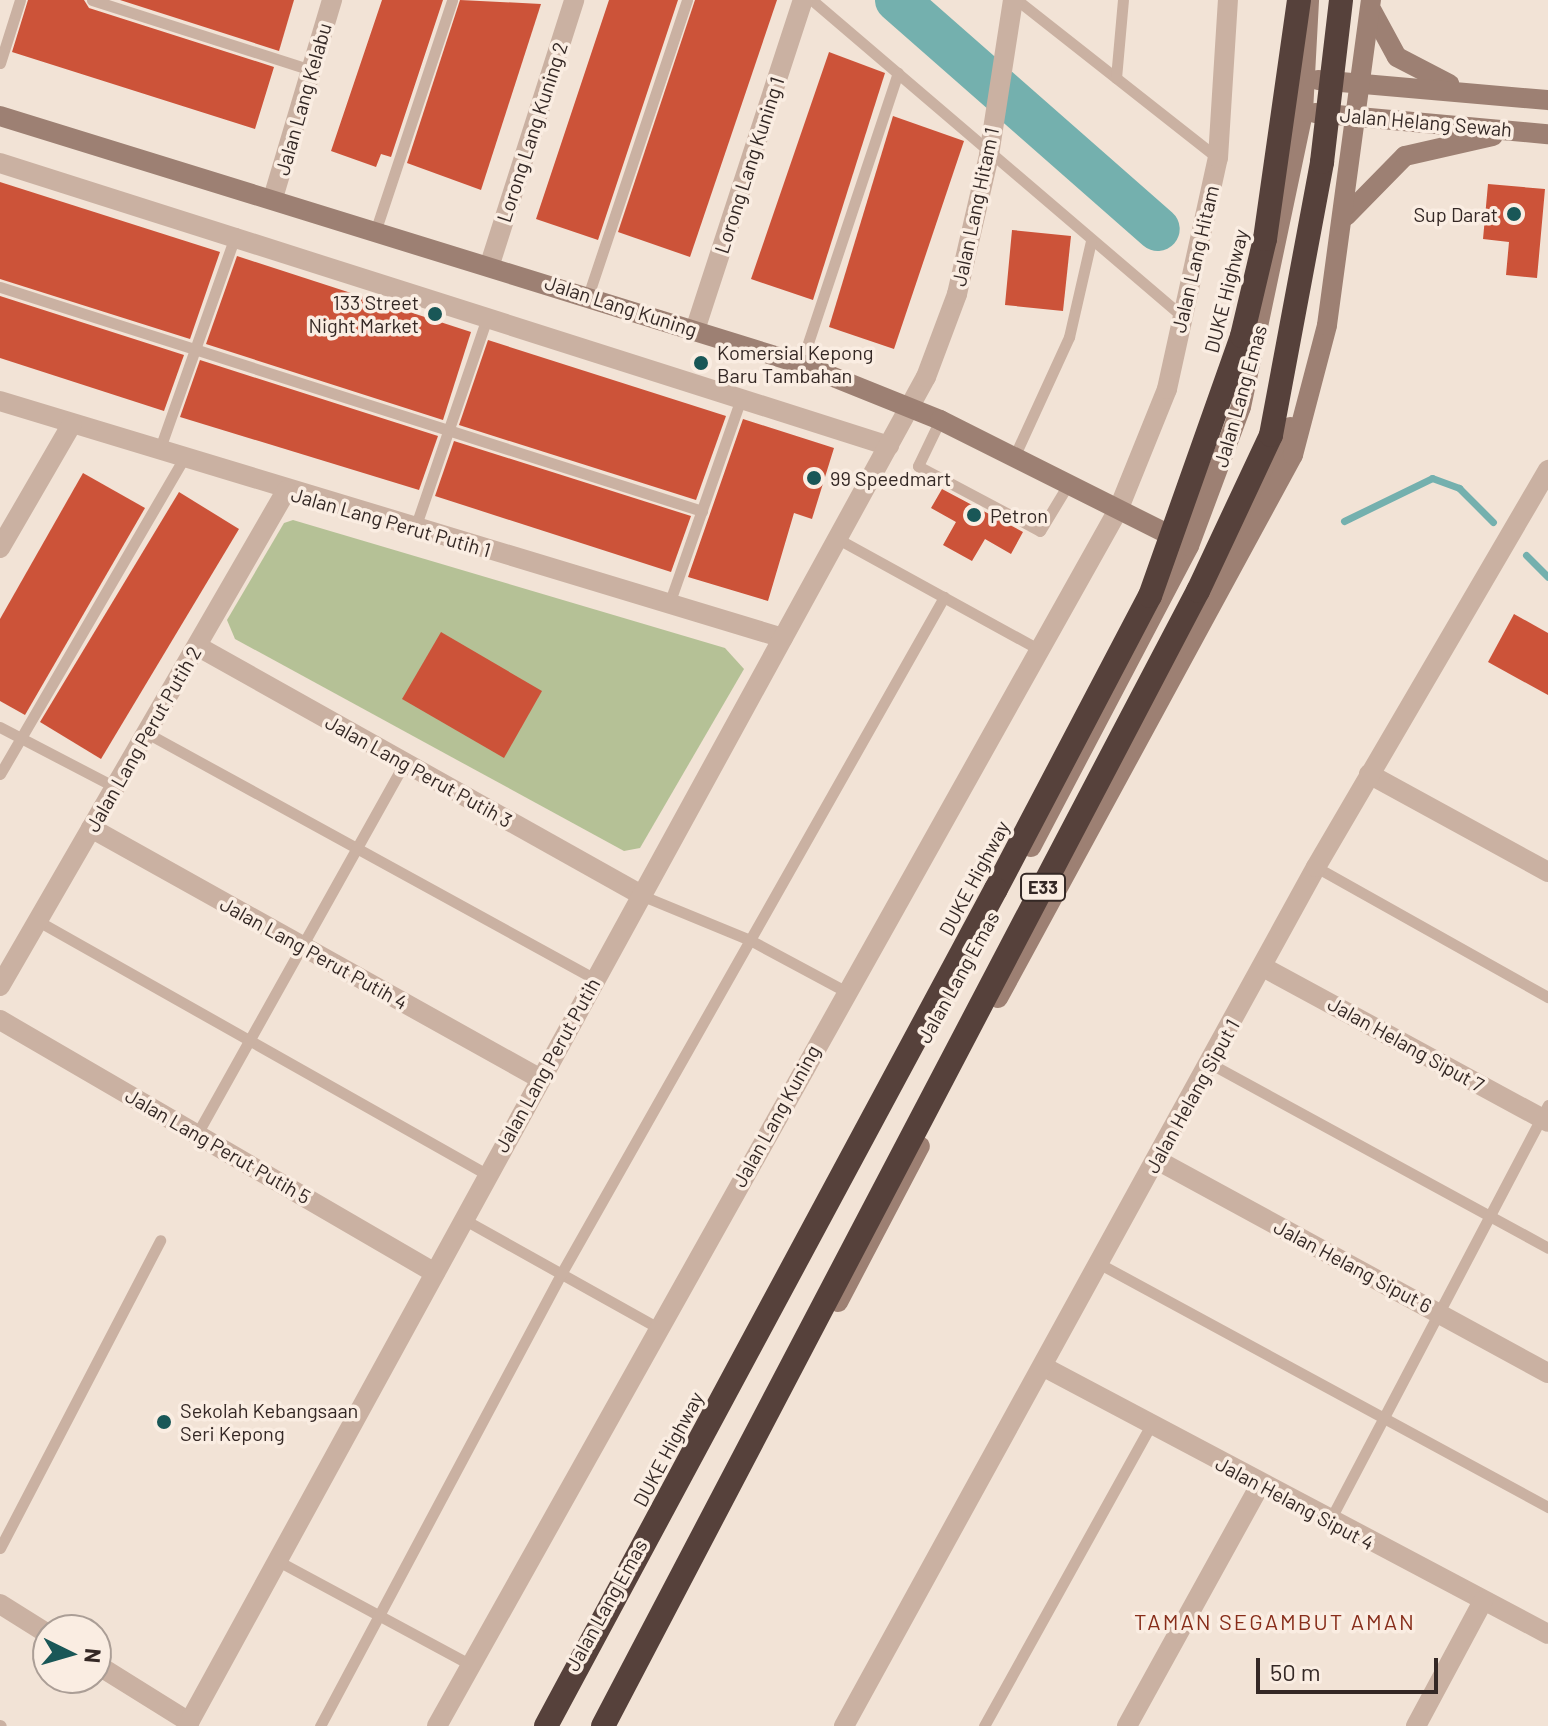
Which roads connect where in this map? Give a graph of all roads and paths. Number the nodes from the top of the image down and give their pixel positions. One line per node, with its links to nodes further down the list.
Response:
1 (20, 0): 16 (lane)
2 (92, 0): 17 (lane)
3 (332, 0): 17 (street, Jalan Lang Kelabu)
4 (452, 0): 37 (lane)
5 (687, 0): 42 (lane)
6 (803, 0): 45 (street, Lorong Lang Kuning 1)
7 (812, 0): 18 (lane)
8 (1015, 0): 19 (lane); 32 (street, Jalan Lang Hitam 1)
9 (1123, 0): 19 (lane)
10 (1228, 0): 33 (street, Jalan Lang Hitam)
11 (1299, 0): 130 (highway, DUKE Highway / E33, bridge)
12 (1309, 0): 20 (main road, Jalan Lang Emas)
13 (1341, 0): 131 (highway, E33, bridge)
14 (572, 1): 40 (street, Lorong Lang Kuning 2)
15 (1371, 4): 21 (main road); 22 (main road)
16 (0, 63)
17 (311, 70): 35 (street, Jalan Lang Kelabu)
18 (898, 73): 32 (lane); 47 (lane)
19 (1116, 78): 33 (lane)
20 (1306, 79): 21 (main road, Jalan Helang Sewah); 25 (main road, Jalan Lang Emas)
21 (1362, 83): 22 (main road, Jalan Helang Sewah); 27 (main road)
22 (1464, 90): 23 (main road, Jalan Helang Sewah)
23 (1548, 100)
24 (0, 102): 31 (main road, Jalan Lang Kuning)
25 (1303, 112): 27 (main road, Jalan Helang Sewah); 66 (main road, Jalan Lang Emas)
26 (0, 116): 29 (main road, Jalan Lang Kuning)
27 (1359, 117): 30 (main road, Jalan Helang Sewah); 36 (main road)
28 (0, 130): 29 (main road)
29 (50, 132): 31 (main road, Jalan Lang Kuning)
30 (1544, 134): 36 (main road)
31 (107, 145): 35 (main road, Jalan Lang Kuning)
32 (990, 147): 39 (lane); 51 (street, Jalan Lang Hitam 1)
33 (1218, 158): 44 (street, Jalan Lang Hitam)
34 (0, 163): 38 (street)
35 (273, 198): 37 (main road, Jalan Lang Kuning)
36 (1345, 218): 48 (main road)
37 (376, 229): 40 (main road, Jalan Lang Kuning)
38 (236, 233): 43 (street); 46 (lane)
39 (1091, 241): 44 (lane); 57 (lane)
40 (490, 264): 42 (main road, Jalan Lang Kuning)
41 (0, 287): 46 (lane)
42 (588, 296): 45 (main road, Jalan Lang Kuning)
43 (488, 315): 49 (street); 54 (lane)
44 (1181, 315): 62 (street, Jalan Lang Hitam)
45 (695, 330): 47 (main road, Jalan Lang Kuning)
46 (195, 348): 54 (lane); 56 (lane)
47 (801, 364): 51 (main road, Jalan Lang Kuning)
48 (1309, 388): 66 (main road); 132 (main road)
49 (741, 398): 55 (street); 63 (lane)
50 (0, 401): 53 (street, Jalan Lang Perut Putih 1)
51 (911, 406): 52 (main road, Jalan Lang Kuning); 55 (street, Jalan Lang Perut Putih)
52 (940, 420): 57 (main road, Jalan Lang Kuning); 60 (lane)
53 (72, 424): 56 (street, Jalan Lang Perut Putih 1); 67 (street)
54 (449, 429): 63 (lane); 64 (lane)
55 (889, 446): 65 (street, Jalan Lang Perut Putih)
56 (159, 451): 58 (street, Jalan Lang Perut Putih 1)
57 (1015, 455): 60 (main road, Jalan Lang Kuning)
58 (183, 459): 61 (street, Jalan Lang Perut Putih 1); 75 (lane)
59 (1548, 470): 78 (street, Jalan Helang Siput 1)
60 (1069, 483): 62 (main road, Jalan Lang Kuning)
61 (286, 491): 64 (street, Jalan Lang Perut Putih 1); 71 (street, Jalan Lang Perut Putih 2)
62 (1119, 508): 66 (main road, Jalan Lang Kuning); 72 (street, Jalan Lang Kuning)
63 (702, 511): 69 (lane)
64 (415, 529): 69 (street, Jalan Lang Perut Putih 1)
65 (838, 539): 68 (lane); 70 (street, Jalan Lang Perut Putih)
66 (1189, 546): 129 (main road, Jalan Lang Emas)
67 (0, 548)
68 (944, 597): 72 (lane); 86 (lane)
69 (669, 604): 70 (street, Jalan Lang Perut Putih 1)
70 (783, 638): 84 (street, Jalan Lang Perut Putih)
71 (197, 646): 74 (street, Jalan Lang Perut Putih 2); 76 (street, Jalan Lang Perut Putih 3)
72 (1040, 650): 91 (street, Jalan Lang Kuning)
73 (0, 727): 75 (lane)
74 (145, 732): 79 (street, Jalan Lang Perut Putih 2); 81 (lane)
75 (20, 738): 77 (lane); 79 (lane)
76 (404, 763): 81 (lane); 84 (street, Jalan Lang Perut Putih 3)
77 (0, 774)
78 (1369, 774): 82 (street, Jalan Helang Siput 1); 83 (street)
79 (115, 787): 80 (street, Jalan Lang Perut Putih 2)
80 (91, 828): 85 (street, Jalan Lang Perut Putih 2); 87 (street, Jalan Lang Perut Putih 4)
81 (358, 849): 87 (lane); 89 (lane)
82 (1316, 867): 88 (street, Jalan Helang Siput 1); 92 (lane)
83 (1548, 872)
84 (643, 896): 86 (lane); 89 (street, Jalan Lang Perut Putih)
85 (38, 921): 90 (street, Jalan Lang Perut Putih 2); 94 (lane)
86 (750, 940): 91 (lane); 107 (lane)
87 (303, 946): 94 (lane); 96 (street, Jalan Lang Perut Putih 4)
88 (1263, 967): 95 (street, Jalan Helang Siput 1); 97 (street, Jalan Helang Siput 7)
89 (595, 979): 96 (street, Jalan Lang Perut Putih)
90 (0, 986)
91 (845, 991): 109 (street, Jalan Lang Kuning)
92 (1548, 997)
93 (0, 1020): 98 (street, Jalan Lang Perut Putih 5)
94 (250, 1042): 98 (lane); 100 (lane)
95 (1211, 1064): 99 (street, Jalan Helang Siput 1); 101 (lane)
96 (537, 1077): 100 (street, Jalan Lang Perut Putih)
97 (1546, 1115): 101 (lane)
98 (197, 1134): 106 (street, Jalan Lang Perut Putih 5)
99 (1157, 1160): 105 (street, Jalan Helang Siput 1); 108 (street, Jalan Helang Siput 6)
100 (488, 1175): 102 (street, Jalan Lang Perut Putih)
101 (1490, 1215): 104 (lane); 108 (lane)
102 (465, 1220): 106 (street, Jalan Lang Perut Putih); 107 (lane)
103 (160, 1240): 117 (lane)
104 (1548, 1248)
105 (1100, 1264): 110 (street, Jalan Helang Siput 1); 112 (lane)
106 (435, 1273): 118 (street, Jalan Lang Perut Putih)
107 (561, 1274): 109 (lane); 121 (lane)
108 (1440, 1313): 111 (street, Jalan Helang Siput 6); 112 (lane)
109 (660, 1329): 124 (street, Jalan Lang Kuning)
110 (1044, 1367): 113 (street, Jalan Helang Siput 4); 133 (street, Jalan Helang Siput 1)
111 (1548, 1373)
112 (1385, 1416): 115 (lane); 116 (lane)
113 (1151, 1425): 114 (street, Jalan Helang Siput 4); 134 (lane)
114 (1260, 1485): 116 (street, Jalan Helang Siput 4); 135 (street)
115 (1548, 1507)
116 (1328, 1522): 119 (street, Jalan Helang Siput 4)
117 (0, 1548)
118 (278, 1561): 121 (lane); 126 (street, Jalan Lang Perut Putih)
119 (1483, 1601): 123 (street, Jalan Helang Siput 4); 136 (street)
120 (0, 1604): 122 (street)
121 (380, 1616): 124 (lane); 127 (lane)
122 (32, 1624)
123 (1548, 1634)
124 (471, 1665): 128 (street, Jalan Lang Kuning)
125 (112, 1674): 126 (street)
126 (188, 1724)
127 (320, 1726)
128 (437, 1726)
129 (538, 1726)
130 (546, 1726)
131 (603, 1726)
132 (613, 1726)
133 (844, 1726)
134 (984, 1726)
135 (1127, 1726)
136 (1416, 1726)

